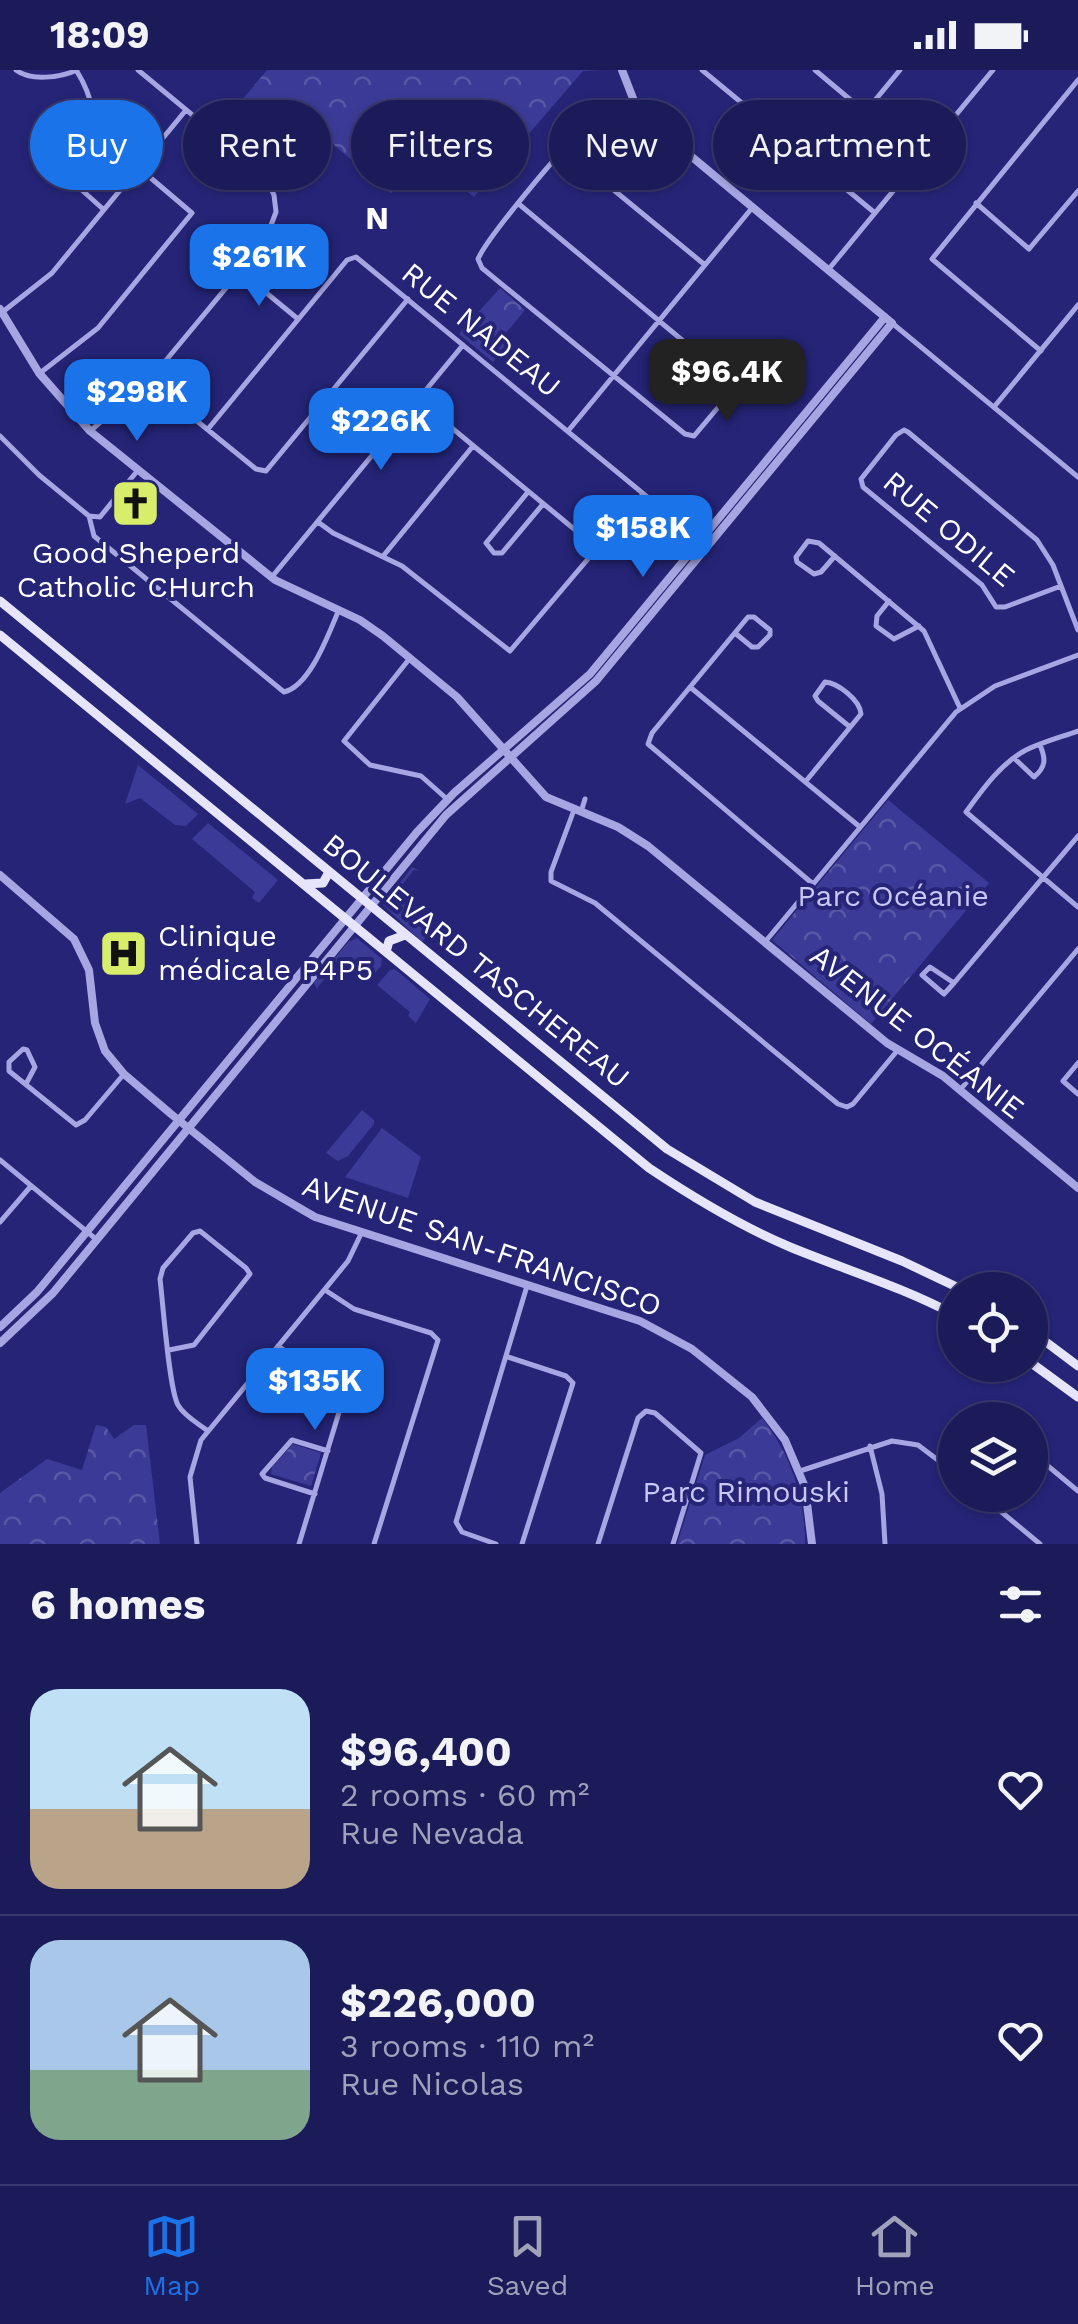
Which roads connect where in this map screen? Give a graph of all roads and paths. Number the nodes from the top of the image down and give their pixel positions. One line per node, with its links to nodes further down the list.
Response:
1 (16, 70): 2 (street)
2 (76, 70): 28 (street)
3 (138, 70): 14 (street)
4 (622, 70): 10 (street)
5 (702, 70): 11 (street)
6 (815, 70): 12 (street)
7 (900, 70): 13 (street)
8 (993, 70): 29 (street)
9 (1078, 80): 25 (street)
10 (633, 100)
11 (738, 100)
12 (851, 100)
13 (876, 100)
14 (183, 108)
15 (183, 114): 16 (street)
16 (163, 138)
17 (693, 159): 27 (street)
18 (549, 170): 26 (street)
19 (163, 188): 41 (street)
20 (121, 190): 28 (street)
21 (272, 190): 32 (street)
22 (614, 190): 30 (street)
23 (848, 190): 29 (street)
24 (1078, 190): 25 (street)
25 (976, 204): 40 (street)
26 (520, 205): 37 (street); 42 (street)
27 (752, 208): 30 (street); 31 (street)
28 (104, 210): 35 (street)
29 (875, 213): 31 (street)
30 (705, 265): 37 (street)
31 (828, 270): 38 (street)
32 (241, 272): 36 (street); 43 (street)
33 (408, 299): 36 (street, RUE NADEAU); 39 (street, RUE NADEAU); 46 (street)
34 (1078, 305): 40 (street)
35 (1, 312): 41 (street, AVENUE OCÉANIE)
36 (298, 319): 46 (street, RUE NADEAU)
37 (659, 320): 42 (street); 42 (street)
38 (888, 320): 45 (street); 58 (street)
39 (464, 345): 44 (street); 48 (street, RUE NADEAU)
40 (1041, 351): 45 (street)
41 (38, 373): 47 (street, AVENUE OCÉANIE)
42 (614, 376): 48 (street)
43 (148, 382): 46 (street); 47 (street)
44 (418, 400): 50 (street); 57 (street)
45 (994, 408): 52 (street)
46 (208, 428)
47 (90, 431): 51 (street, AVENUE OCÉANIE)
48 (568, 431): 54 (street, RUE NADEAU)
49 (0, 436): 56 (street)
50 (473, 446): 53 (street); 60 (street)
51 (139, 469): 56 (street); 62 (street, AVENUE OCÉANIE)
52 (1078, 477)
53 (528, 492): 55 (street); 55 (street)
54 (643, 494): 58 (street, RUE NADEAU); 59 (street)
55 (543, 504): 59 (street)
56 (89, 516): 66 (street)
57 (318, 522): 60 (street); 62 (street)
58 (704, 544): 78 (street)
59 (598, 548): 60 (street)
60 (384, 555)
61 (835, 556): 61 (street); 64 (street)
62 (271, 578): 66 (street, AVENUE OCÉANIE)
63 (1062, 586): 63 (street, RUE ODILE); 68 (street, RUE ODILE)
64 (889, 600): 67 (street); 67 (street)
65 (0, 601): 88 (main road, BOULEVARD TASCHEREAU)
66 (339, 610): 72 (street, AVENUE OCÉANIE)
67 (919, 626): 74 (street)
68 (1078, 630)
69 (735, 633): 69 (street); 73 (street)
70 (0, 635): 91 (main road, BOULEVARD TASCHEREAU)
71 (1078, 655): 74 (street)
72 (410, 658): 78 (street, AVENUE OCÉANIE); 82 (street)
73 (690, 687): 80 (street); 92 (street)
74 (960, 708): 84 (street)
75 (850, 726): 75 (street); 80 (street)
76 (1078, 731): 77 (street)
77 (1040, 745): 79 (street); 79 (street)
78 (506, 754): 82 (street); 83 (street, AVENUE OCÉANIE); 87 (street)
79 (1014, 758): 90 (street)
80 (806, 781): 84 (street)
81 (586, 799): 83 (street)
82 (447, 800): 86 (street)
83 (577, 811): 99 (street, AVENUE OCÉANIE); 105 (street)
84 (860, 827): 92 (street)
85 (1078, 836): 90 (street)
86 (401, 850): 87 (street); 93 (street)
87 (411, 857): 94 (street)
88 (329, 872): 91 (main road); 93 (main road, BOULEVARD TASCHEREAU)
89 (0, 875): 109 (street, AVENUE SAN-FRANCISCO)
90 (1043, 878): 95 (street); 103 (street)
91 (302, 884): 96 (main road, BOULEVARD TASCHEREAU)
92 (813, 884): 99 (street)
93 (361, 899): 94 (main road, BOULEVARD TASCHEREAU); 96 (street)
94 (370, 907): 97 (street); 98 (main road, BOULEVARD TASCHEREAU)
95 (1078, 907)
96 (345, 919): 97 (main road, BOULEVARD TASCHEREAU); 102 (street)
97 (355, 927): 101 (main road, BOULEVARD TASCHEREAU); 104 (street)
98 (405, 935): 101 (main road); 122 (main road, BOULEVARD TASCHEREAU)
99 (764, 942): 105 (street, AVENUE OCÉANIE)
100 (1078, 949): 111 (street)
101 (386, 952): 125 (main road, BOULEVARD TASCHEREAU)
102 (296, 979): 104 (street); 106 (street)
103 (954, 983): 103 (street)
104 (306, 987): 108 (street)
105 (897, 1051): 111 (street, AVENUE OCÉANIE)
106 (232, 1057): 108 (street); 113 (street)
107 (1078, 1063): 112 (street)
108 (242, 1065): 114 (street)
109 (124, 1074): 110 (street); 113 (street, AVENUE SAN-FRANCISCO)
110 (26, 1084): 110 (street)
111 (960, 1090): 117 (street, AVENUE OCÉANIE)
112 (1078, 1094)
113 (179, 1120): 114 (street, AVENUE SAN-FRANCISCO); 119 (street)
114 (189, 1128): 120 (street, AVENUE SAN-FRANCISCO); 121 (street)
115 (0, 1160): 116 (street)
116 (31, 1186): 118 (street); 119 (street)
117 (1078, 1188)
118 (0, 1222)
119 (87, 1232): 121 (street); 126 (street)
120 (361, 1234): 123 (street, AVENUE SAN-FRANCISCO); 124 (street)
121 (97, 1240): 127 (street)
122 (938, 1278)
123 (527, 1286): 131 (street); 140 (street, AVENUE SAN-FRANCISCO)
124 (324, 1290): 129 (street); 146 (street)
125 (938, 1307)
126 (0, 1327)
127 (0, 1343)
128 (1048, 1344): 132 (main road)
129 (278, 1346): 135 (street); 137 (street)
130 (169, 1350): 130 (street); 135 (street)
131 (508, 1358): 147 (street); 148 (street)
132 (1078, 1366)
133 (1048, 1375): 134 (main road)
134 (1078, 1397)
135 (208, 1431): 144 (street)
136 (870, 1446): 138 (street); 140 (street); 152 (street)
137 (328, 1451): 142 (street); 142 (street)
138 (938, 1459)
139 (1048, 1466): 141 (street)
140 (800, 1472): 151 (street, AVENUE SAN-FRANCISCO)
141 (1078, 1491)
142 (315, 1494): 145 (street)
143 (1001, 1512): 153 (street)
144 (197, 1544)
145 (299, 1544)
146 (374, 1544)
147 (496, 1544)
148 (522, 1544)
149 (598, 1544): 150 (street)
150 (674, 1544)
151 (812, 1544)
152 (886, 1544)
153 (1040, 1544)

